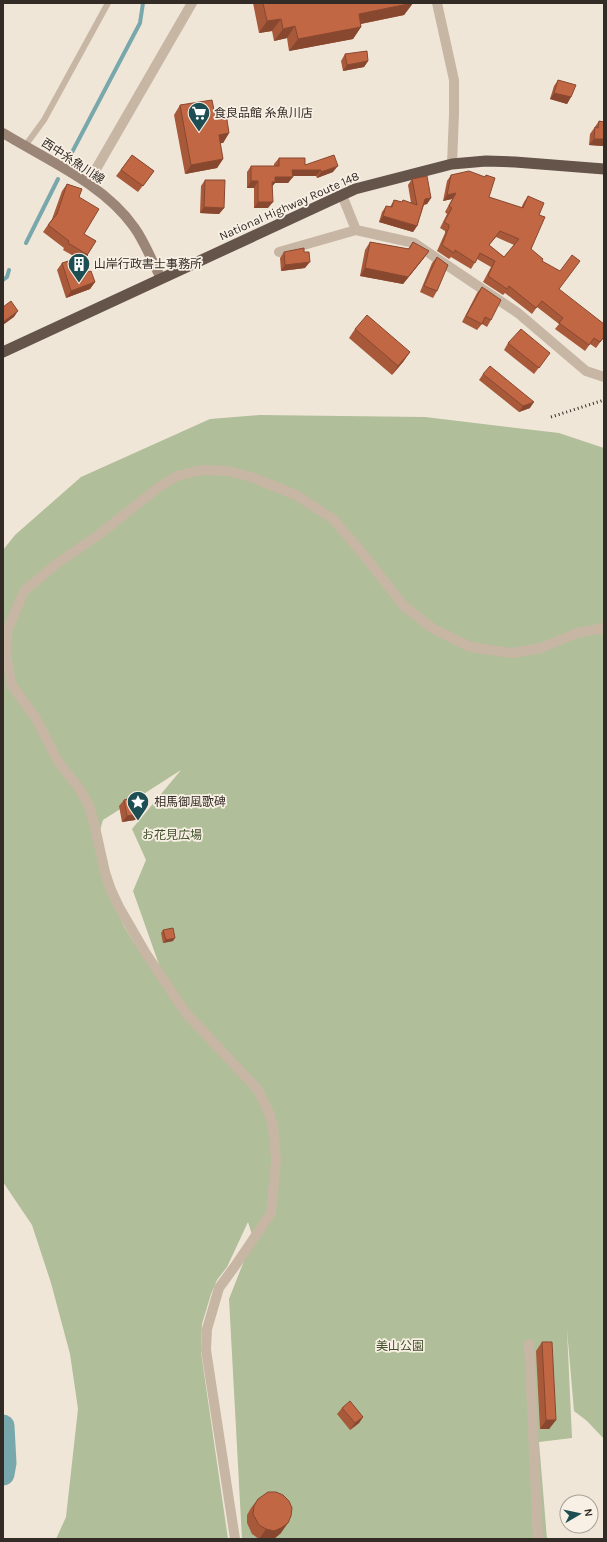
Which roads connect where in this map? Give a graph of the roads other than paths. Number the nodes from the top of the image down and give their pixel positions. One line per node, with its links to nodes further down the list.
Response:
1 (108, 3): 5 (lane)
2 (192, 3): 8 (street)
3 (437, 3): 6 (street)
4 (3, 133): 5 (main road, 西中糸魚川線)
5 (22, 144): 8 (main road, 西中糸魚川線)
6 (452, 164): 7 (highway, National Highway Route 148); 9 (highway, National Highway Route 148)
7 (604, 169)
8 (88, 183): 12 (main road, 西中糸魚川線)
9 (342, 195): 10 (street); 12 (highway, National Highway Route 148)
10 (356, 230): 11 (street); 14 (street)
11 (278, 252)
12 (161, 278): 13 (highway, National Highway Route 148)
13 (3, 352)
14 (604, 377)
15 (604, 628): 17 (street)
16 (529, 1344): 18 (street)
17 (235, 1539)
18 (538, 1539)

